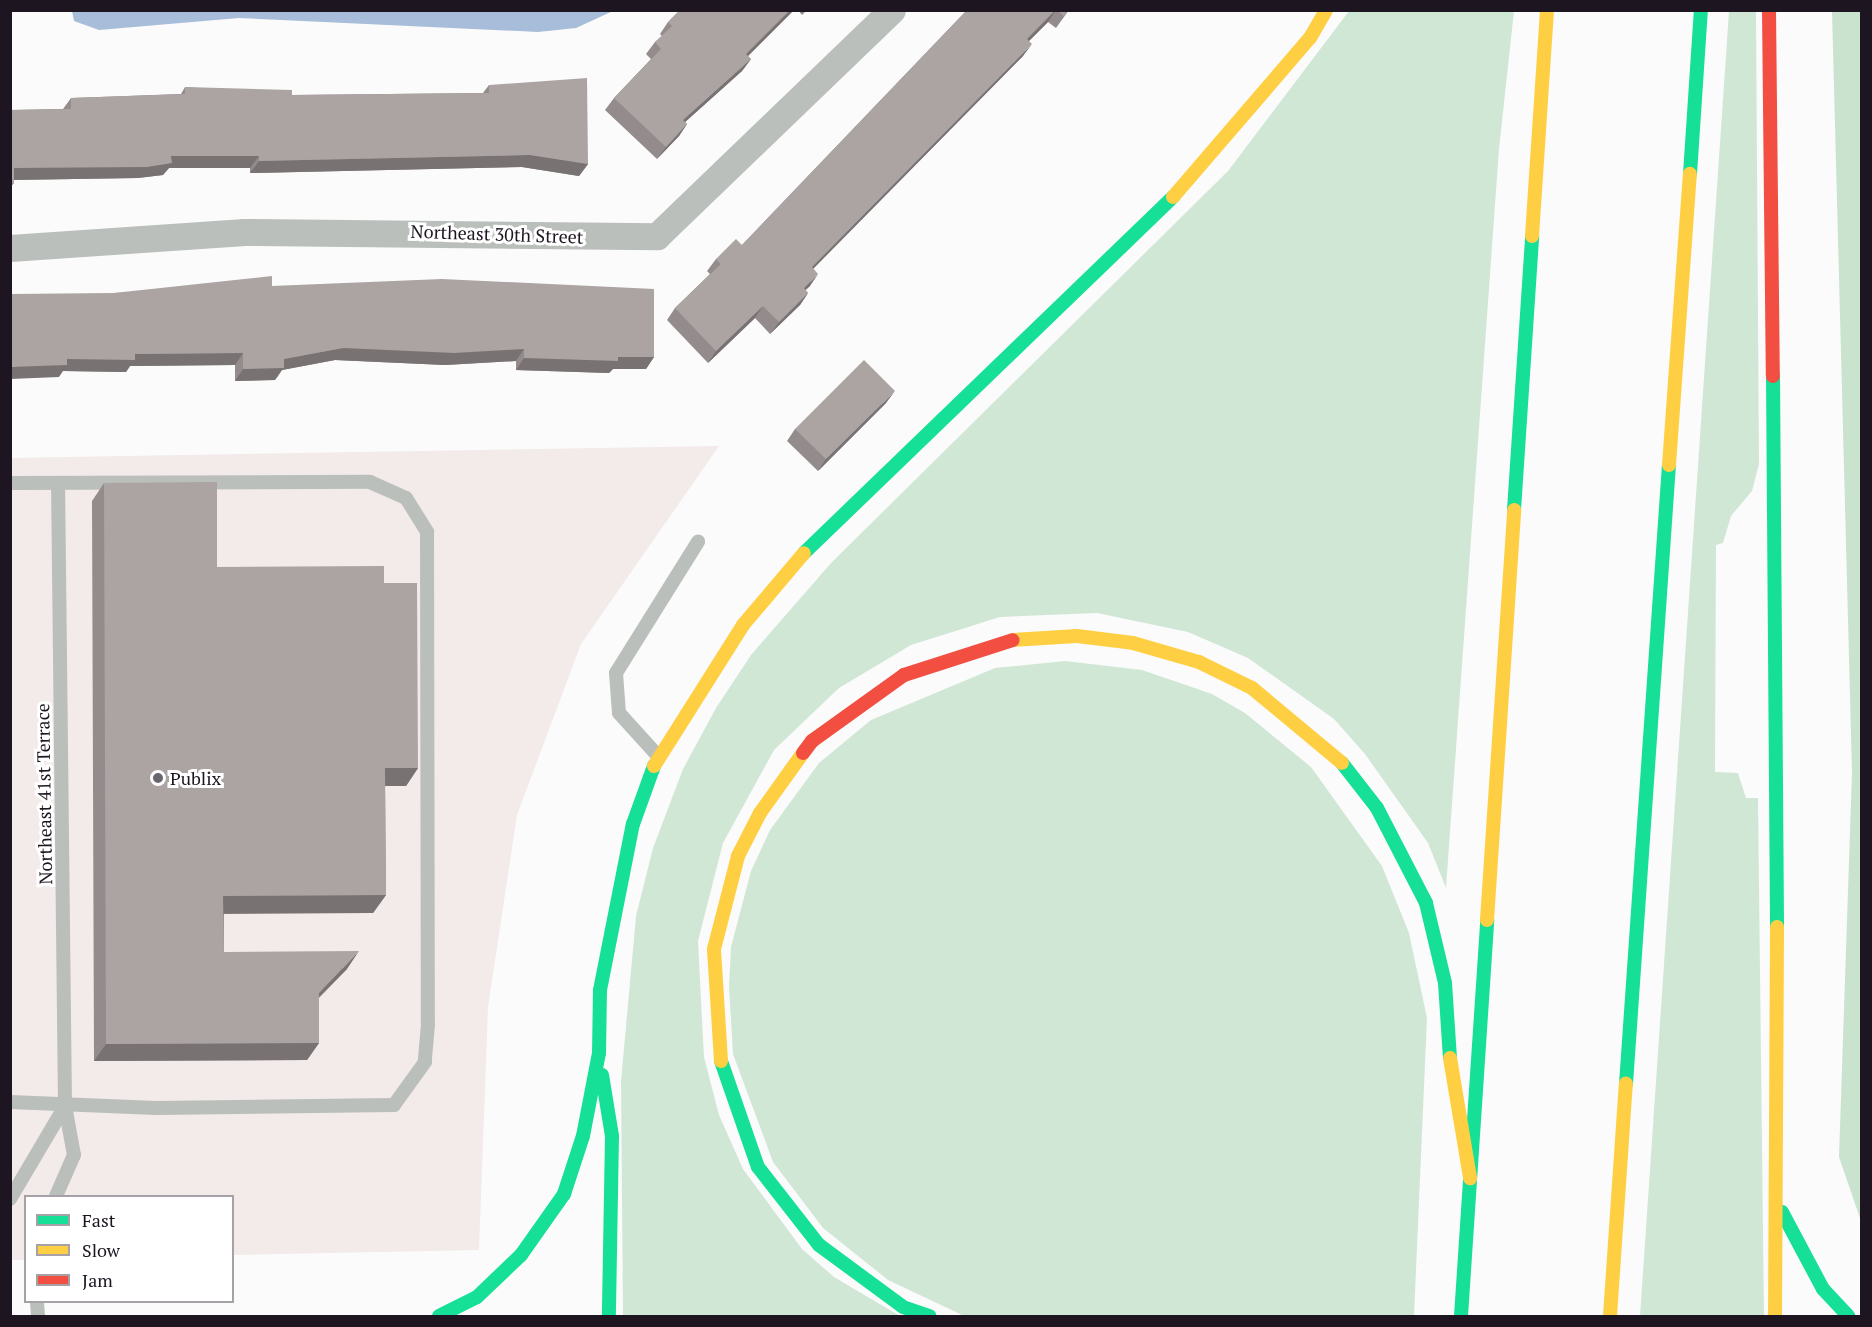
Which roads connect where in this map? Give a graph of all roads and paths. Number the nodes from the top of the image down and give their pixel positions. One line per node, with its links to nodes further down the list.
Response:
1 (892, 10): 6 (street, Northeast 30th Street)
2 (1326, 10): 10 (highway)
3 (1547, 10): 14 (highway)
4 (1701, 10): 22 (highway)
5 (1769, 10): 17 (highway)
6 (10, 248)
7 (10, 483): 8 (lane)
8 (58, 483): 13 (lane, Northeast 41st Terrace); 13 (lane)
9 (698, 542): 10 (lane)
10 (658, 756): 11 (highway)
11 (598, 1053): 18 (highway); 19 (highway)
12 (10, 1102): 13 (lane)
13 (64, 1106): 15 (lane, Northeast 41st Terrace); 16 (lane)
14 (1470, 1178): 20 (highway); 21 (highway)
15 (57, 1195)
16 (10, 1199)
17 (1779, 1206): 23 (highway); 24 (highway)
18 (439, 1317)
19 (609, 1317)
20 (929, 1317)
21 (1461, 1317)
22 (1610, 1317)
23 (1775, 1317)
24 (1848, 1317)

